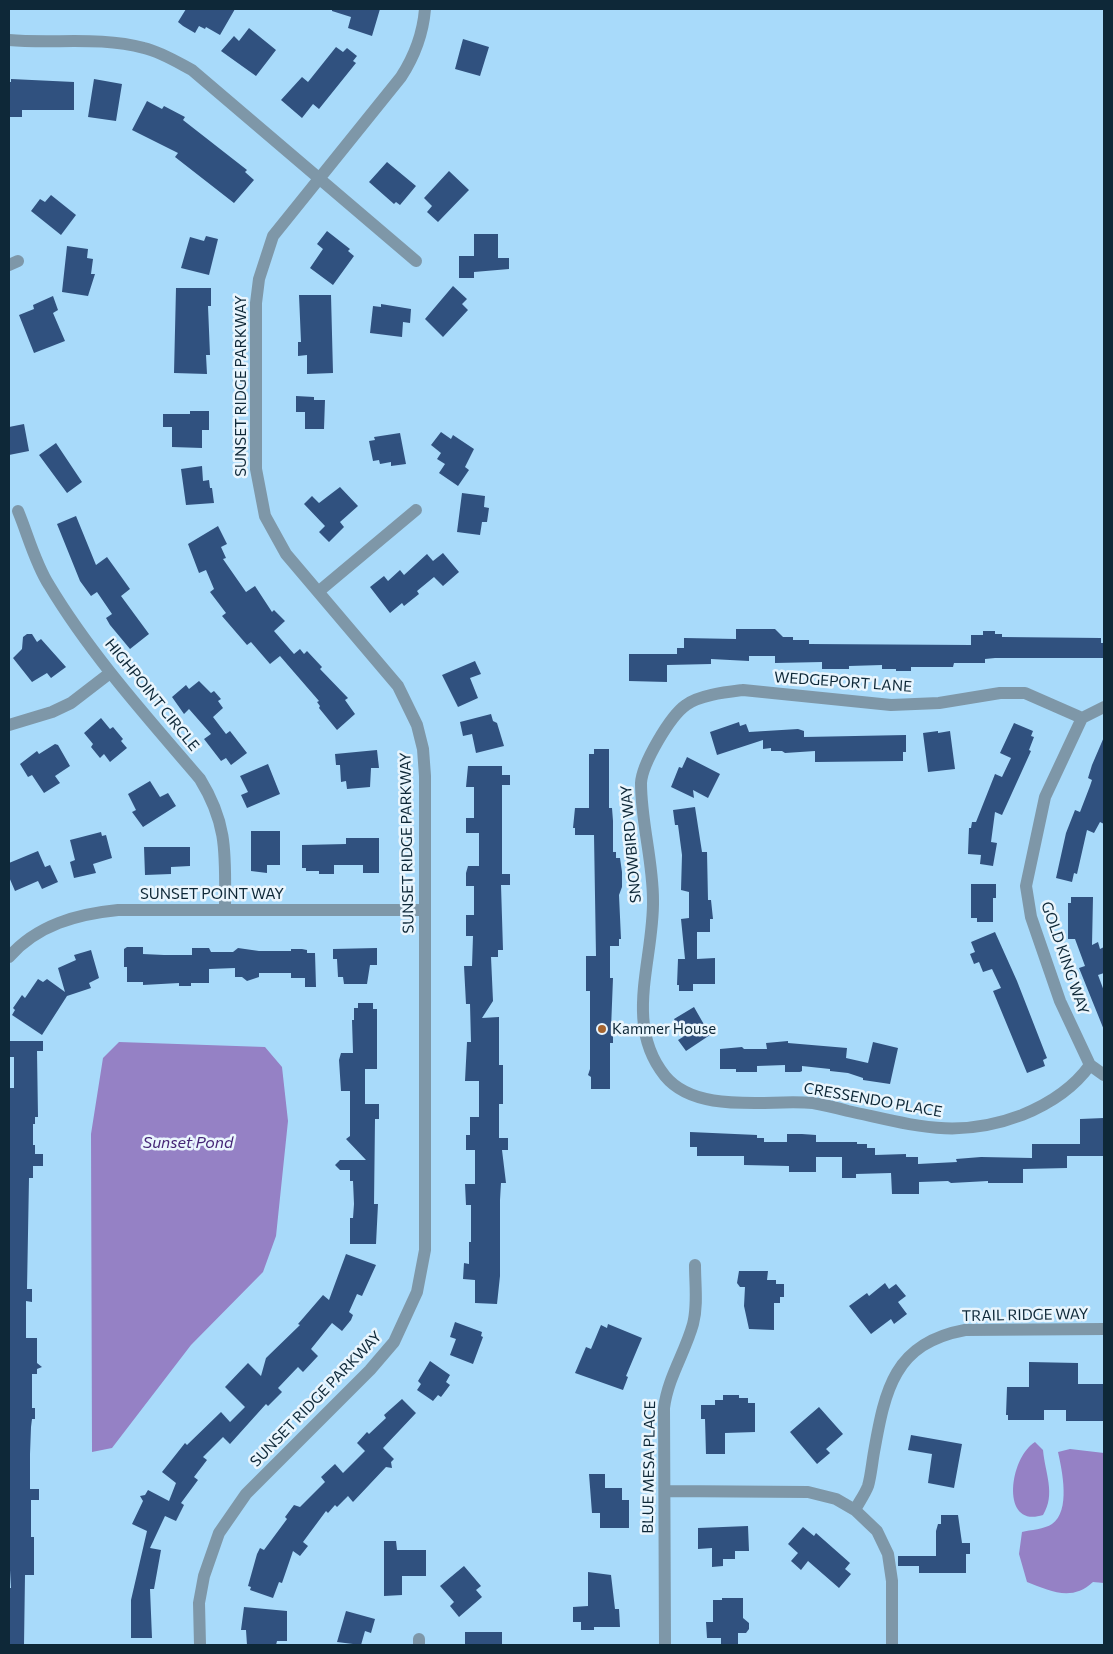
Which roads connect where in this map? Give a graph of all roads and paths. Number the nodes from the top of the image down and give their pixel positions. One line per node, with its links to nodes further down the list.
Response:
1 (425, 9): 3 (street, SUNSET RIDGE PARKWAY)
2 (9, 40): 3 (street)
3 (318, 178): 4 (street); 7 (street, SUNSET RIDGE PARKWAY)
4 (416, 261)
5 (416, 510): 7 (street)
6 (18, 511): 8 (street, HIGHPOINT CIRCLE)
7 (318, 592): 14 (street, SUNSET RIDGE PARKWAY)
8 (110, 673): 11 (street); 13 (street, HIGHPOINT CIRCLE)
9 (1104, 707): 10 (street)
10 (1082, 718): 12 (street, WEDGEPORT LANE); 16 (street, GOLD KING WAY)
11 (9, 725)
12 (668, 726): 18 (street, SNOWBIRD WAY)
13 (225, 910): 14 (street, SUNSET POINT WAY); 15 (street, SUNSET POINT WAY)
14 (425, 910): 23 (street, SUNSET RIDGE PARKWAY)
15 (10, 954)
16 (1090, 1065): 17 (street); 18 (street, CRESSENDO PLACE)
17 (1104, 1075)
18 (667, 1078)
19 (695, 1266): 21 (street, BLUE MESA PLACE)
20 (1104, 1329): 22 (street, TRAIL RIDGE WAY)
21 (664, 1491): 22 (street); 24 (street, BLUE MESA PLACE)
22 (855, 1510): 25 (street)
23 (200, 1645)
24 (665, 1645)
25 (892, 1645)

